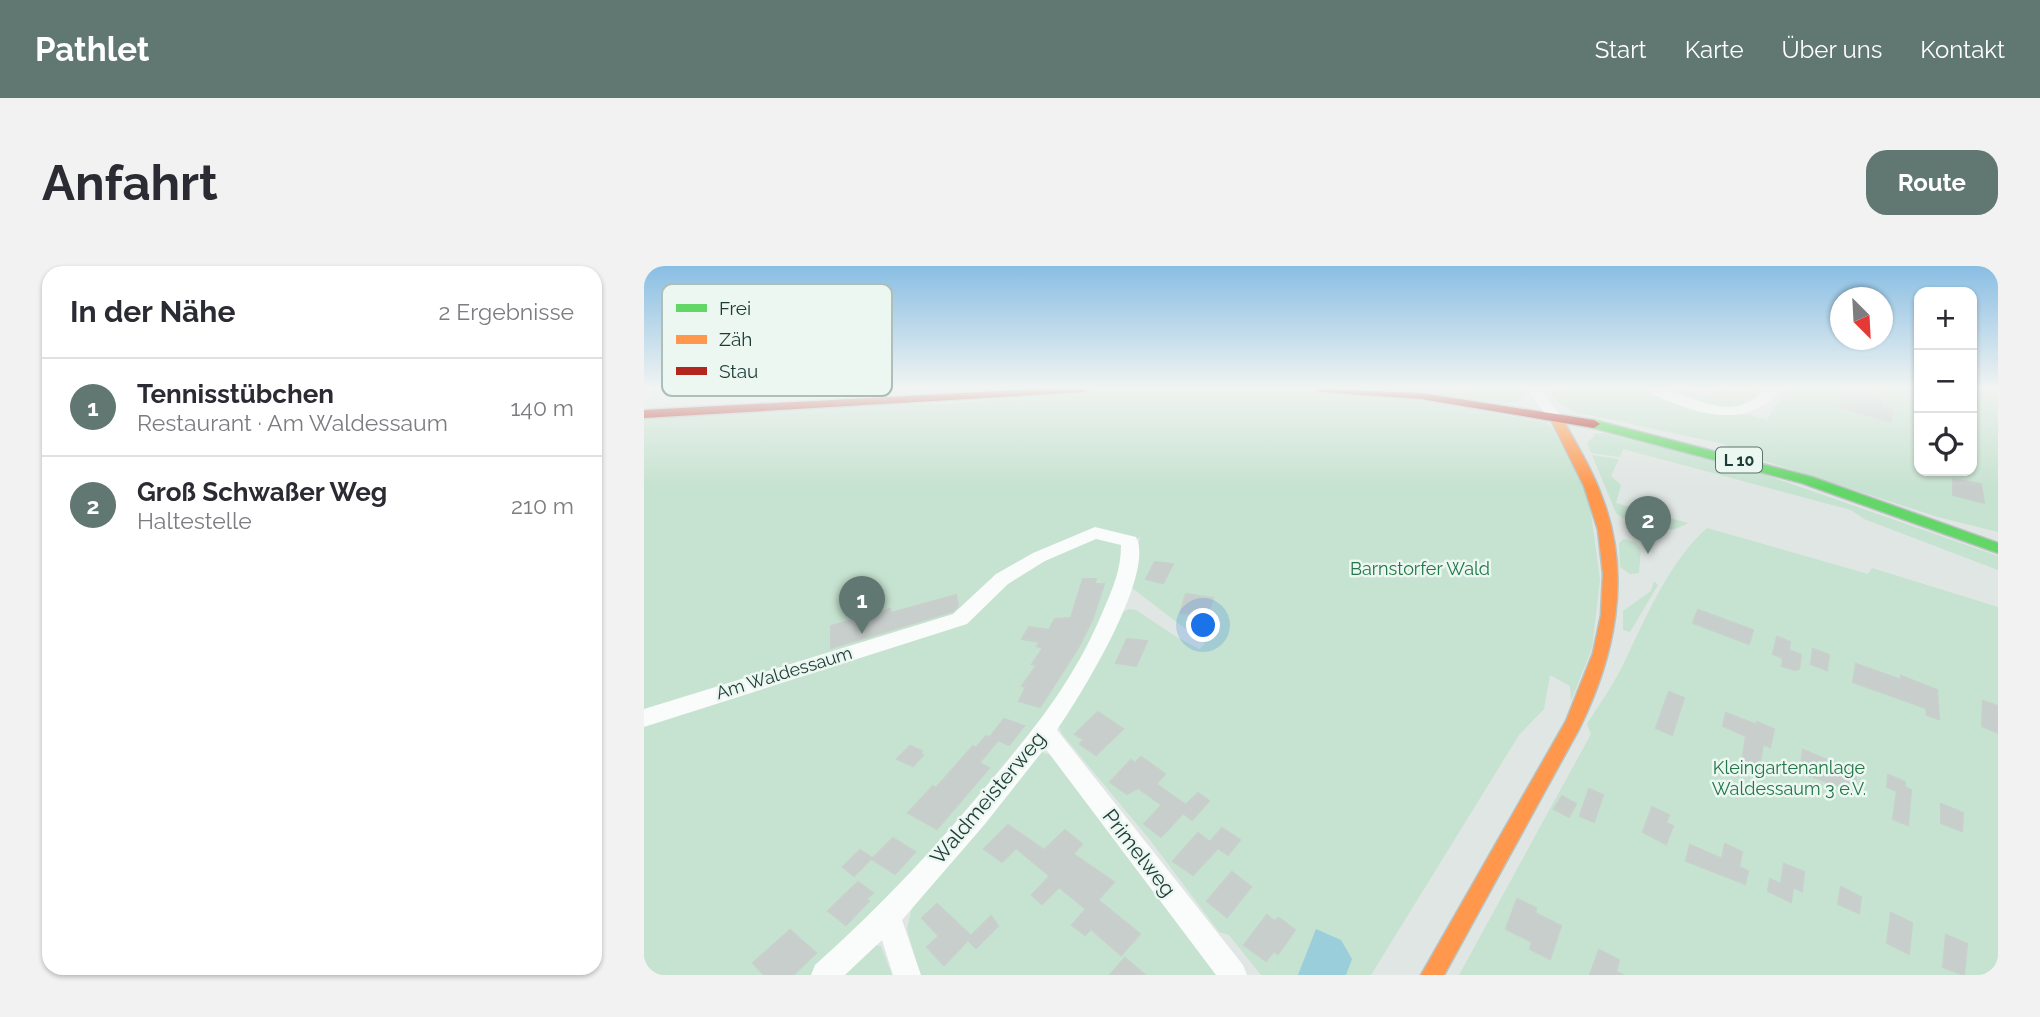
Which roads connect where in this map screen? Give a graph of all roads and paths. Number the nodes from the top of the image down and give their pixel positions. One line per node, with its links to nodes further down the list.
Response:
1 (1558, 422): 13 (main road)
2 (1582, 422): 3 (main road, L 10)
3 (1881, 505): 4 (main road); 5 (main road)
4 (1998, 537)
5 (1998, 548)
6 (1117, 597): 7 (street, Am Waldessaum); 8 (street, Waldmeisterweg)
7 (644, 718)
8 (1045, 731): 9 (street, Waldmeisterweg); 12 (street, Primelweg)
9 (888, 916): 10 (street, Waldmeisterweg); 11 (street)
10 (825, 975)
11 (907, 975)
12 (1233, 975)
13 (1432, 975)

